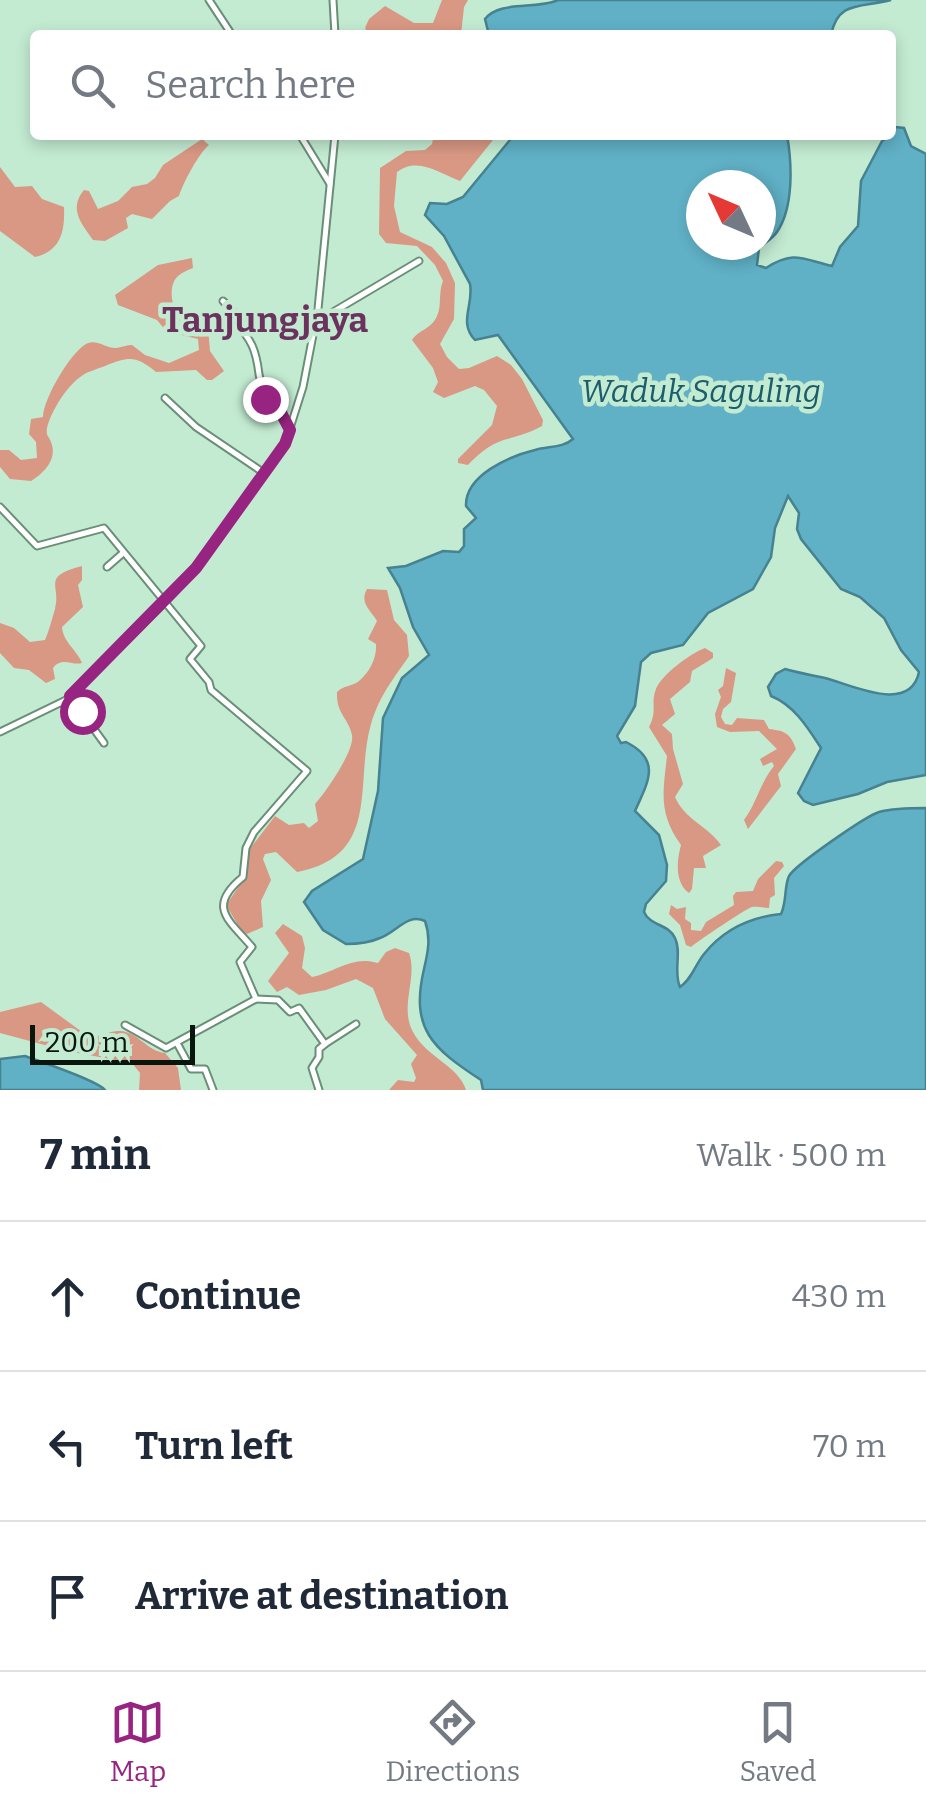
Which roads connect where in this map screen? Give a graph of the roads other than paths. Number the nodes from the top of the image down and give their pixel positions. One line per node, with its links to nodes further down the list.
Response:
1 (209, 0): 3 (street)
2 (334, 0): 4 (street)
3 (229, 30)
4 (334, 30)
5 (303, 140): 7 (street)
6 (334, 140): 7 (street)
7 (330, 184): 10 (street)
8 (419, 260): 10 (street)
9 (223, 301): 12 (street)
10 (316, 316): 12 (street)
11 (166, 398): 13 (street)
12 (290, 430): 13 (street)
13 (264, 473): 17 (street)
14 (0, 507): 15 (street)
15 (124, 552): 16 (street); 17 (street)
16 (107, 567)
17 (166, 601): 18 (street); 21 (street)
18 (70, 696): 19 (street); 20 (street)
19 (0, 732)
20 (104, 744)
21 (256, 999): 24 (street); 25 (street)
22 (356, 1024): 25 (street)
23 (125, 1025): 24 (street)
24 (177, 1044): 26 (street)
25 (325, 1044): 27 (street)
26 (213, 1090)
27 (319, 1090)

